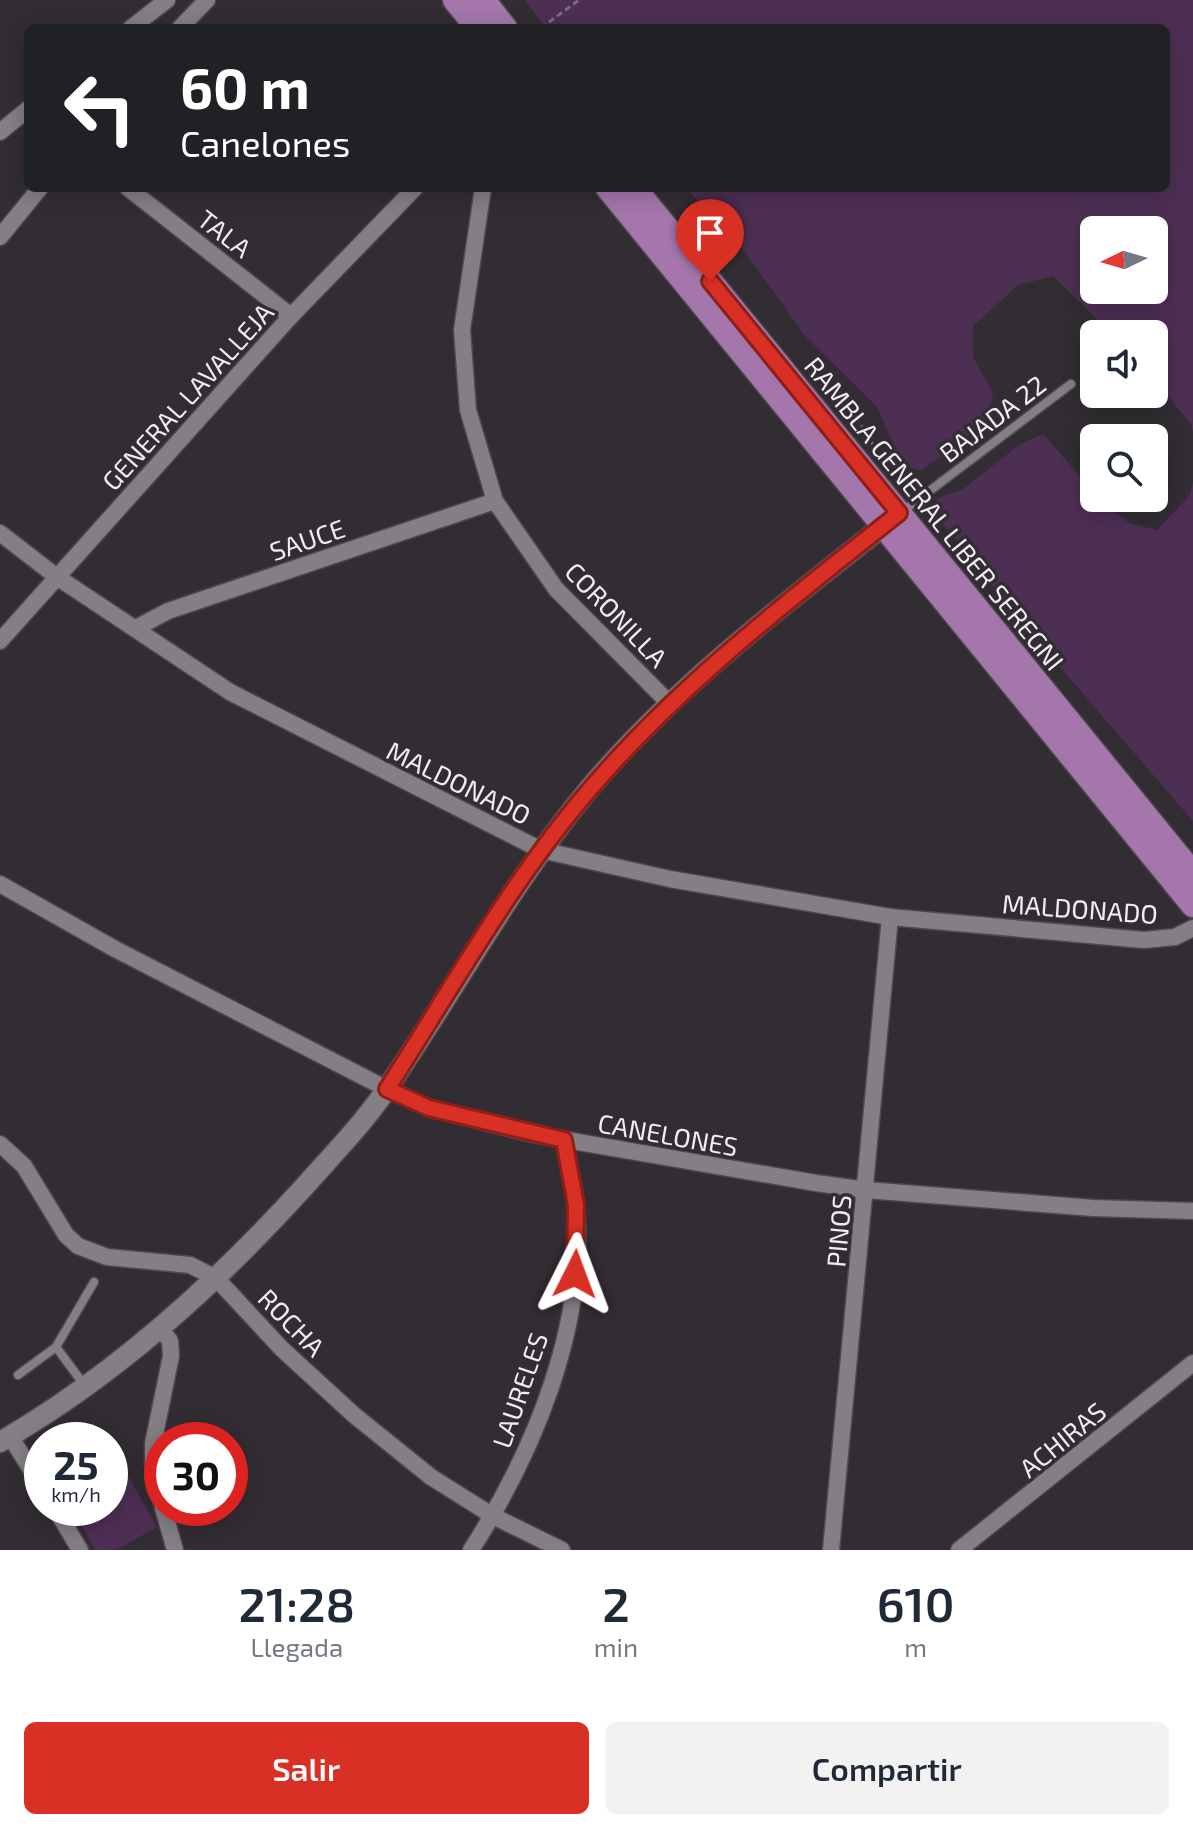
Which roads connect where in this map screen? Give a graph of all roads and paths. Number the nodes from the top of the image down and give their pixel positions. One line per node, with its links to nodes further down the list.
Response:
1 (167, 0): 6 (street)
2 (207, 0): 7 (street)
3 (455, 0): 8 (main road)
4 (483, 0): 9 (main road)
5 (579, 0): 10 (path)
6 (136, 24)
7 (184, 24)
8 (475, 24)
9 (502, 24)
10 (546, 24)
11 (24, 112): 12 (street)
12 (0, 132)
13 (37, 192): 19 (street)
14 (133, 192): 20 (street, TALA)
15 (411, 192): 20 (street, GENERAL LAVALLEJA)
16 (482, 192): 22 (street, CORONILLA)
17 (611, 192): 23 (main road, RAMBLA GENERAL LIBER SEREGNI)
18 (637, 192): 23 (main road, RAMBLA GENERAL LIBER SEREGNI)
19 (0, 237)
20 (291, 316): 25 (street, GENERAL LAVALLEJA)
21 (1071, 384): 23 (lane, BAJADA 22)
22 (495, 501): 26 (street, SAUCE); 28 (street, CORONILLA)
23 (891, 520): 28 (street); 30 (main road, RAMBLA GENERAL LIBER SEREGNI); 32 (main road, RAMBLA GENERAL LIBER SEREGNI)
24 (0, 533): 25 (street, MALDONADO)
25 (57, 577): 26 (street, MALDONADO); 27 (street, GENERAL LAVALLEJA)
26 (136, 628): 29 (street, MALDONADO)
27 (0, 641)
28 (670, 704): 29 (street)
29 (541, 850): 33 (street, MALDONADO); 35 (street)
30 (1193, 874)
31 (0, 884): 35 (street, CANELONES)
32 (1193, 905)
33 (890, 917): 34 (street, MALDONADO); 38 (street, PINOS)
34 (1193, 928)
35 (387, 1089): 36 (street, CANELONES); 40 (street)
36 (564, 1140): 38 (street, CANELONES); 50 (street, LAURELES)
37 (0, 1144): 40 (street, ROCHA)
38 (866, 1190): 39 (street, CANELONES); 57 (street, PINOS)
39 (1193, 1211)
40 (216, 1278): 42 (street); 50 (street, ROCHA)
41 (94, 1282): 43 (lane)
42 (161, 1329): 46 (street); 47 (street)
43 (56, 1347): 45 (lane); 46 (lane)
44 (1193, 1363): 58 (street, ACHIRAS)
45 (18, 1375)
46 (85, 1386): 48 (street)
47 (158, 1422)
48 (5, 1439): 49 (street)
49 (24, 1464)
50 (493, 1516): 55 (street, LAURELES); 56 (street, ROCHA)
51 (66, 1526): 53 (street)
52 (168, 1526): 54 (street)
53 (80, 1550)
54 (175, 1550)
55 (471, 1550)
56 (562, 1550)
57 (831, 1550)
58 (959, 1550)

